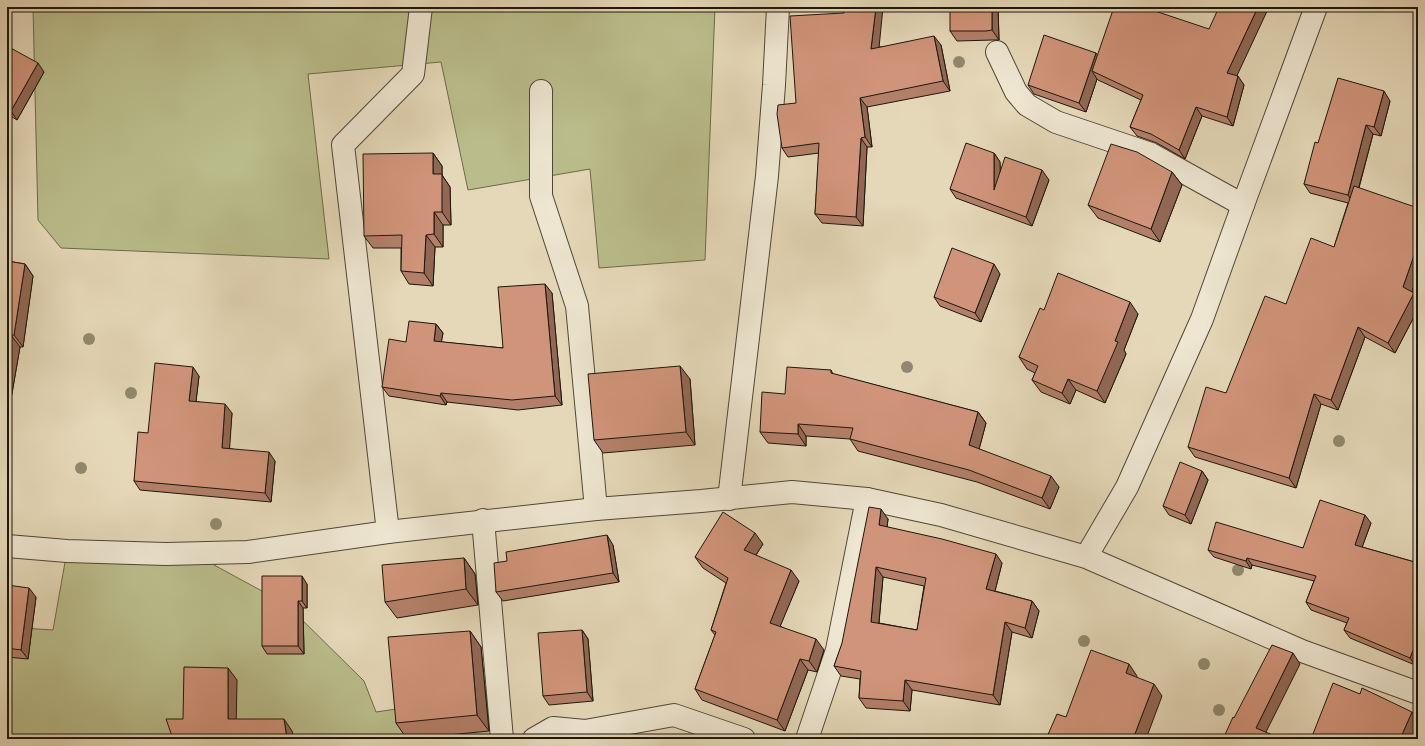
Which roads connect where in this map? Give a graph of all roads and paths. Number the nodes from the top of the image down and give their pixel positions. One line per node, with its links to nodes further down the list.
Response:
1 (421, 7): 11 (street)
2 (778, 7): 7 (street)
3 (1316, 7): 6 (street)
4 (997, 52): 6 (street)
5 (542, 91): 9 (street)
6 (1243, 205): 13 (street)
7 (729, 499): 8 (street); 9 (street)
8 (867, 499): 13 (street); 18 (street)
9 (596, 509): 10 (street)
10 (483, 520): 11 (street); 15 (street)
11 (388, 532): 12 (street)
12 (7, 546)
13 (1086, 557): 14 (street)
14 (1418, 693)
15 (502, 739)
16 (534, 739): 17 (street)
17 (744, 739)
18 (807, 739)

